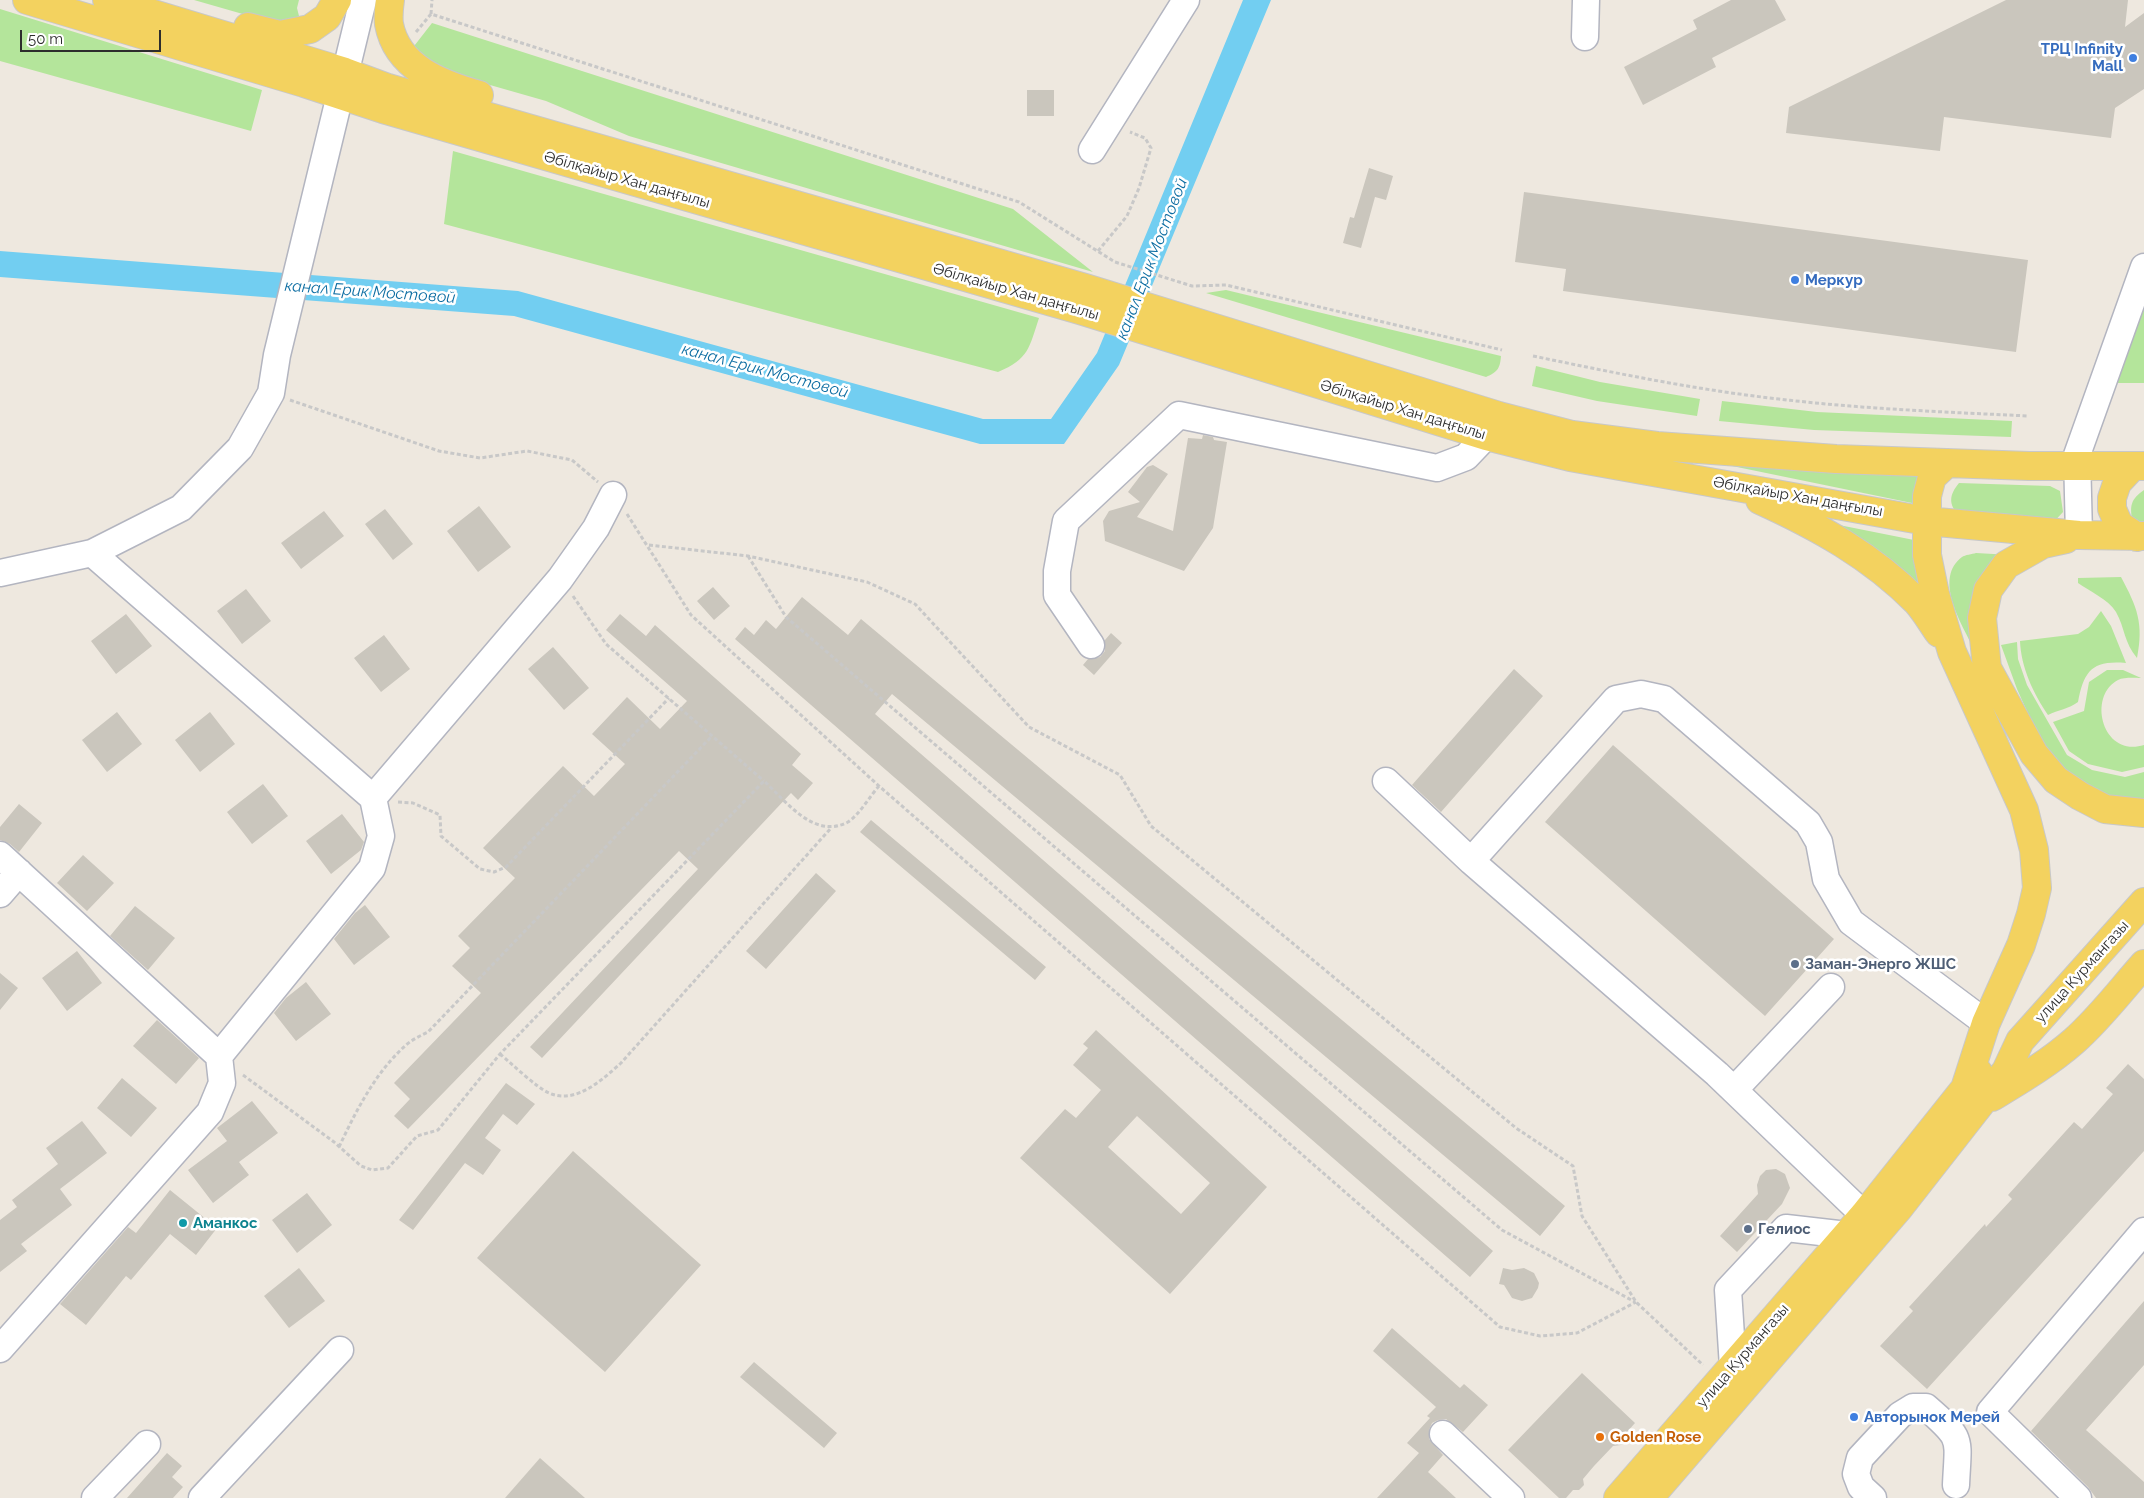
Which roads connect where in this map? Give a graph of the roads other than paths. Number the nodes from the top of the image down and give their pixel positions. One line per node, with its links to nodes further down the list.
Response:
1 (26, 0): 9 (main road, Әбілқайыр Хан даңғылы)
2 (337, 0): 7 (main road)
3 (363, 0): 9 (street)
4 (390, 0): 10 (main road)
5 (1186, 0): 11 (street)
6 (1586, 0): 8 (street)
7 (114, 2): 9 (main road, Әбілқайыр Хан даңғылы)
8 (1586, 37)
9 (342, 84): 10 (main road, Әбілқайыр Хан даңғылы); 13 (main road, Әбілқайыр Хан даңғылы); 24 (street)
10 (562, 137): 13 (main road, Әбілқайыр Хан даңғылы)
11 (1092, 150)
12 (2144, 267): 17 (street)
13 (1083, 299): 14 (main road, Әбілқайыр Хан даңғылы)
14 (1184, 329): 15 (main road, Әбілқайыр Хан даңғылы); 16 (main road, Әбілқайыр Хан даңғылы)
15 (1486, 436): 19 (main road, Әбілқайыр Хан даңғылы); 26 (street)
16 (1947, 463): 17 (main road, Әбілқайыр Хан даңғылы); 21 (main road)
17 (2077, 466): 18 (main road, Әбілқайыр Хан даңғылы); 22 (street)
18 (2138, 466): 23 (main road)
19 (1722, 483): 21 (main road, Әбілқайыр Хан даңғылы); 27 (main road)
20 (613, 495): 29 (street)
21 (1926, 521): 22 (main road, Әбілқайыр Хан даңғылы); 27 (main road)
22 (2079, 535): 23 (main road, Әбілқайыр Хан даңғылы); 30 (main road)
23 (2140, 536)
24 (92, 552): 25 (street); 29 (street)
25 (0, 573)
26 (1091, 645)
27 (1952, 652): 38 (main road)
28 (1386, 781): 32 (street)
29 (373, 798): 39 (street)
30 (2144, 813)
31 (0, 855): 33 (street)
32 (1471, 861): 38 (street); 40 (street)
33 (19, 872): 34 (street); 39 (street)
34 (0, 894)
35 (2144, 902): 41 (main road, улица Курмангазы)
36 (2142, 969): 41 (main road)
37 (1831, 987): 40 (street)
38 (1986, 1023): 41 (main road)
39 (219, 1056): 44 (street)
40 (1734, 1090): 42 (street)
41 (1973, 1094): 42 (main road, улица Курмангазы)
42 (1864, 1232): 46 (main road, улица Курмангазы); 46 (street)
43 (2144, 1232): 55 (street)
44 (0, 1349)
45 (340, 1350): 52 (street)
46 (1738, 1370): 50 (main road, улица Курмангазы); 50 (main road, улица Курмангазы)
47 (1443, 1434): 53 (street)
48 (147, 1444): 51 (street)
49 (1957, 1494): 54 (street)
50 (1631, 1495)
51 (95, 1498)
52 (202, 1498)
53 (1511, 1498)
54 (1873, 1498)
55 (2078, 1498)

